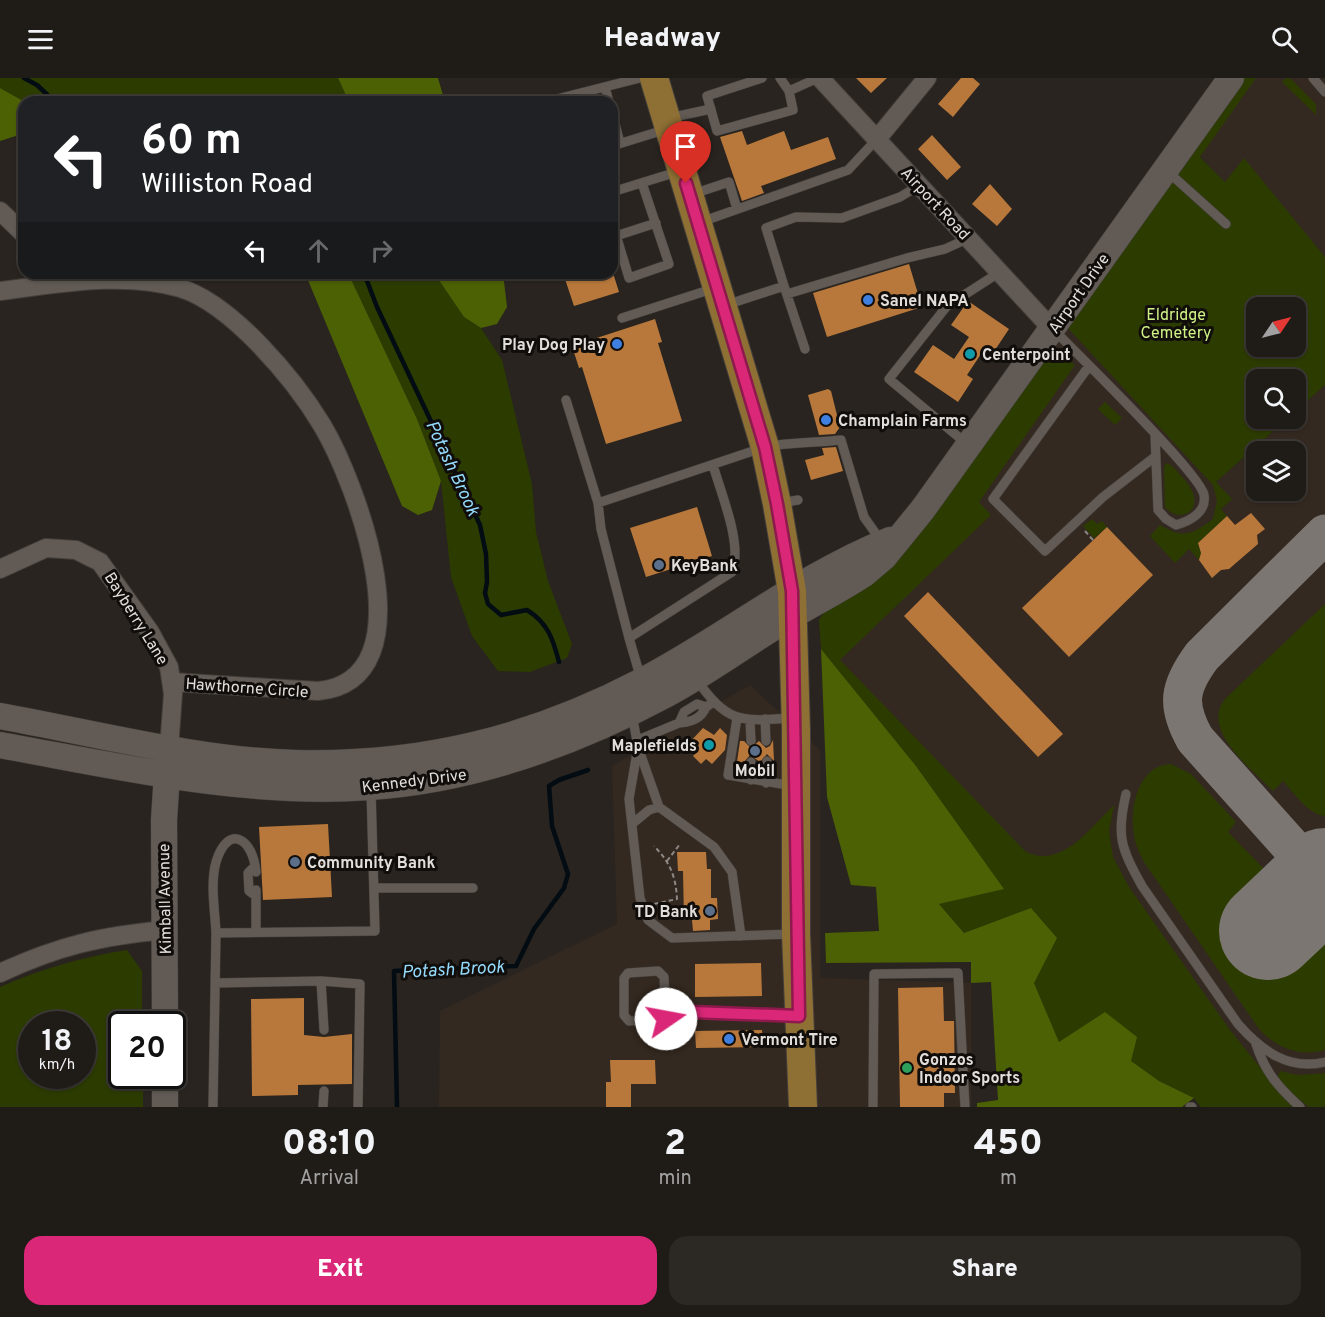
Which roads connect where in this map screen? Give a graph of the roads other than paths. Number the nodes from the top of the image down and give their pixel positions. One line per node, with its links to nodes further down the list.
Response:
1 (640, 78): 9 (lane)
2 (654, 78): 15 (main road)
3 (762, 78): 14 (lane)
4 (780, 78): 10 (lane)
5 (819, 78): 10 (lane); 16 (street, Airport Road)
6 (927, 78): 16 (street)
7 (1231, 78): 18 (main road, Airport Drive)
8 (1313, 78): 11 (lane)
9 (605, 87): 12 (lane); 13 (lane)
10 (789, 91): 14 (lane)
11 (1325, 92)
12 (579, 96)
13 (607, 96)
14 (711, 109): 15 (lane)
15 (668, 123): 17 (lane); 20 (main road)
16 (877, 139): 21 (street, Airport Road); 23 (lane)
17 (618, 143)
18 (1165, 169): 27 (lane); 39 (main road, Airport Drive)
19 (642, 183): 20 (lane); 22 (lane); 25 (lane)
20 (686, 183): 23 (lane); 26 (main road)
21 (920, 185): 30 (street, Airport Road); 35 (lane)
22 (618, 190)
23 (737, 209): 26 (lane)
24 (0, 211): 28 (street)
25 (656, 223): 29 (lane); 31 (lane)
26 (698, 223): 37 (main road)
27 (1226, 224)
28 (18, 228)
29 (618, 235)
30 (969, 238): 32 (street, Airport Road); 35 (lane)
31 (618, 242)
32 (1000, 272): 39 (street, Airport Road); 44 (lane)
33 (63, 279): 36 (street, Hawthorne Circle)
34 (83, 279): 55 (street, Hawthorne Circle)
35 (786, 290): 37 (lane); 40 (lane)
36 (0, 291)
37 (720, 296): 38 (lane); 45 (main road)
38 (622, 318)
39 (1052, 328): 41 (lane); 44 (main road, Airport Drive)
40 (805, 349)
41 (1089, 366): 43 (lane); 46 (lane)
42 (566, 400): 48 (lane)
43 (1155, 435): 46 (lane); 46 (lane)
44 (969, 446): 49 (main road, Airport Drive)
45 (765, 447): 47 (lane); 49 (lane); 51 (main road)
46 (1156, 456)
47 (713, 465): 48 (lane); 52 (lane)
48 (598, 503): 52 (lane)
49 (892, 539): 51 (main road, Airport Drive)
50 (0, 569): 55 (street, Bayberry Lane)
51 (792, 603): 53 (main road, Kennedy Drive); 54 (main road, Kennedy Drive); 60 (main road)
52 (628, 638): 54 (lane)
53 (694, 677): 56 (lane); 57 (main road, Kennedy Drive)
54 (642, 681): 57 (main road); 67 (main road, Kennedy Drive)
55 (172, 682): 67 (street, Bayberry Lane)
56 (709, 705): 59 (lane); 65 (lane)
57 (632, 711): 65 (lane); 74 (main road, Kennedy Drive)
58 (0, 717): 67 (main road, Kennedy Drive)
59 (737, 718): 62 (lane); 71 (lane)
60 (796, 718): 61 (lane); 73 (main road)
61 (765, 719): 62 (lane); 64 (lane)
62 (750, 720): 63 (lane)
63 (751, 741)
64 (766, 741)
65 (638, 743): 76 (lane); 77 (lane)
66 (0, 745): 70 (main road, Kennedy Drive)
67 (169, 748): 70 (main road, Kimball Avenue)
68 (767, 761): 72 (lane)
69 (751, 762): 71 (lane)
70 (166, 775): 74 (main road, Kennedy Drive); 80 (main road, Kimball Avenue)
71 (751, 780): 72 (lane)
72 (766, 783): 73 (lane)
73 (796, 786): 83 (main road)
74 (370, 787): 78 (lane)
75 (1126, 794): 92 (lane)
76 (659, 807): 77 (lane); 84 (lane)
77 (632, 824): 84 (lane)
78 (374, 888): 79 (lane); 81 (lane)
79 (473, 888)
80 (165, 930): 85 (street); 88 (main road, Kimball Avenue)
81 (256, 932): 82 (lane); 82 (lane)
82 (216, 933): 87 (lane)
83 (796, 933): 84 (lane); 89 (main road)
84 (741, 936)
85 (0, 973)
86 (321, 981): 87 (lane); 91 (lane); 99 (lane)
87 (215, 983): 97 (lane)
88 (165, 1011)
89 (799, 1016): 90 (lane); 100 (main road)
90 (666, 1019): 90 (lane)
91 (324, 1030)
92 (1256, 1044): 93 (lane); 103 (lane)
93 (1325, 1062)
94 (165, 1089): 96 (main road)
95 (324, 1091): 98 (lane)
96 (165, 1107)
97 (213, 1107)
98 (323, 1107)
99 (358, 1107)
100 (803, 1107)
101 (873, 1107): 102 (lane)
102 (965, 1107)
103 (1300, 1107)

